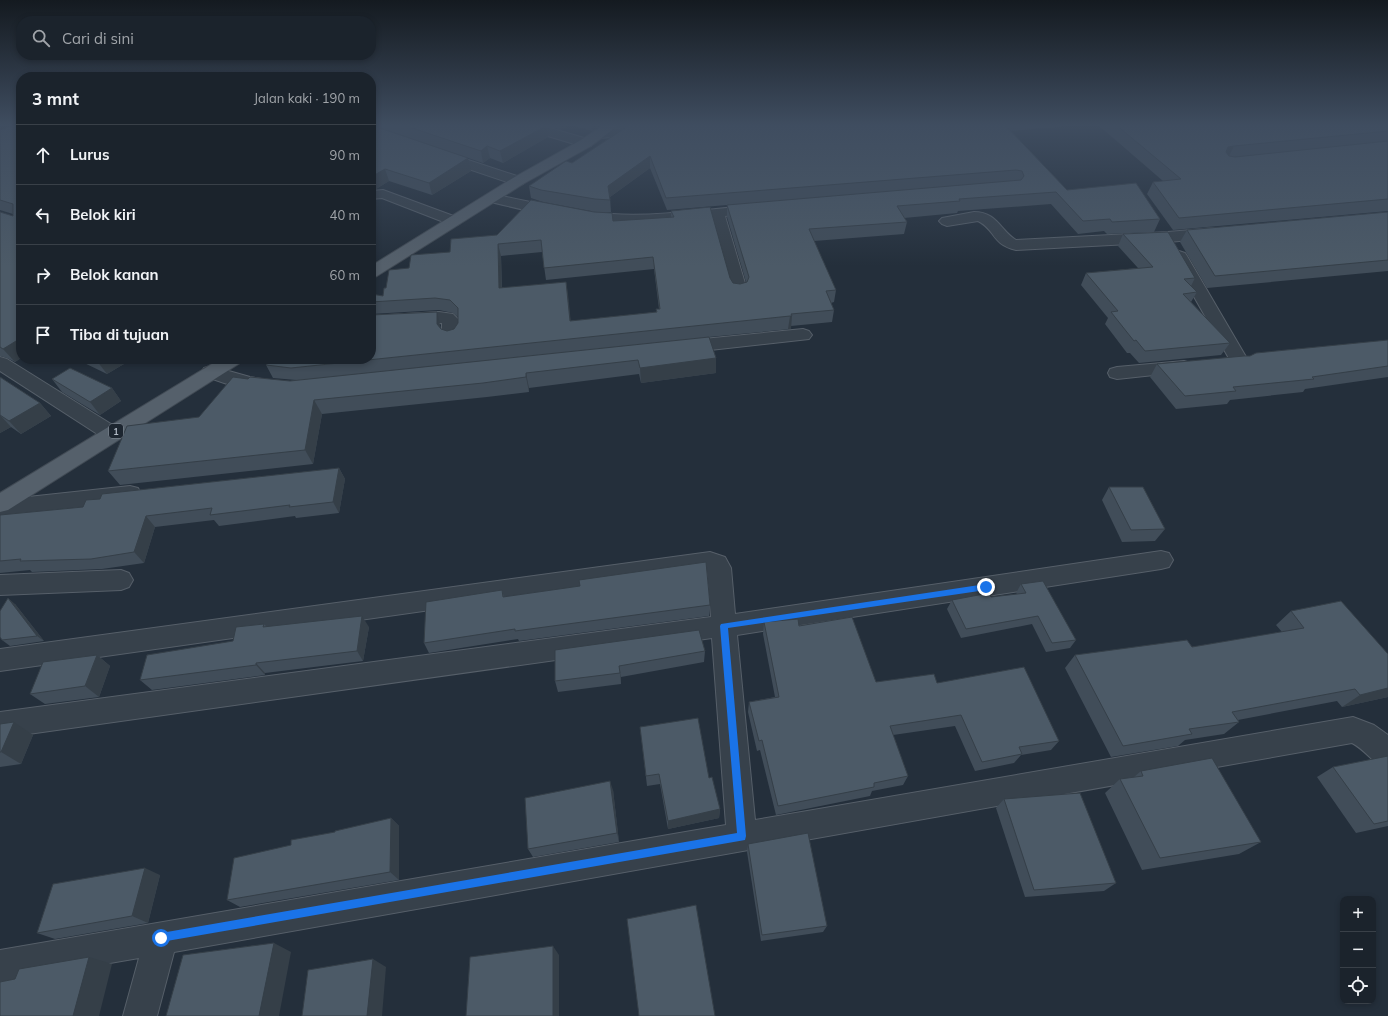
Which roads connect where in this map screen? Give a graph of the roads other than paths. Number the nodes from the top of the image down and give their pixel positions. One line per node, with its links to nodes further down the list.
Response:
1 (490, 171): 3 (street)
2 (535, 171): 3 (main road)
3 (518, 181): 5 (main road)
4 (376, 195): 9 (street)
5 (492, 198): 7 (street); 9 (main road)
6 (773, 208): 7 (street)
7 (717, 213): 14 (street)
8 (1156, 219): 12 (street)
9 (454, 221): 13 (main road)
10 (947, 221): 12 (street)
11 (1231, 232): 12 (street)
12 (1168, 237): 19 (street)
13 (376, 267)
14 (740, 290)
15 (376, 321): 17 (street)
16 (803, 335): 18 (street)
17 (451, 336)
18 (668, 349)
19 (1240, 362)
20 (0, 364): 26 (street)
21 (225, 364): 23 (main road, 1)
22 (1202, 365): 24 (street)
23 (212, 372): 25 (street); 26 (main road, 1)
24 (1117, 373)
25 (282, 386)
26 (112, 434): 28 (main road, 1)
27 (149, 492): 29 (street)
28 (0, 504)
29 (0, 508)
30 (1162, 560): 33 (street)
31 (121, 580): 32 (street)
32 (0, 585)
33 (724, 626): 34 (street); 35 (street); 37 (street)
34 (0, 660)
35 (0, 725)
36 (1388, 756): 37 (street)
37 (742, 836): 38 (street)
38 (161, 938): 39 (street); 40 (street)
39 (0, 966)
40 (140, 1016)

